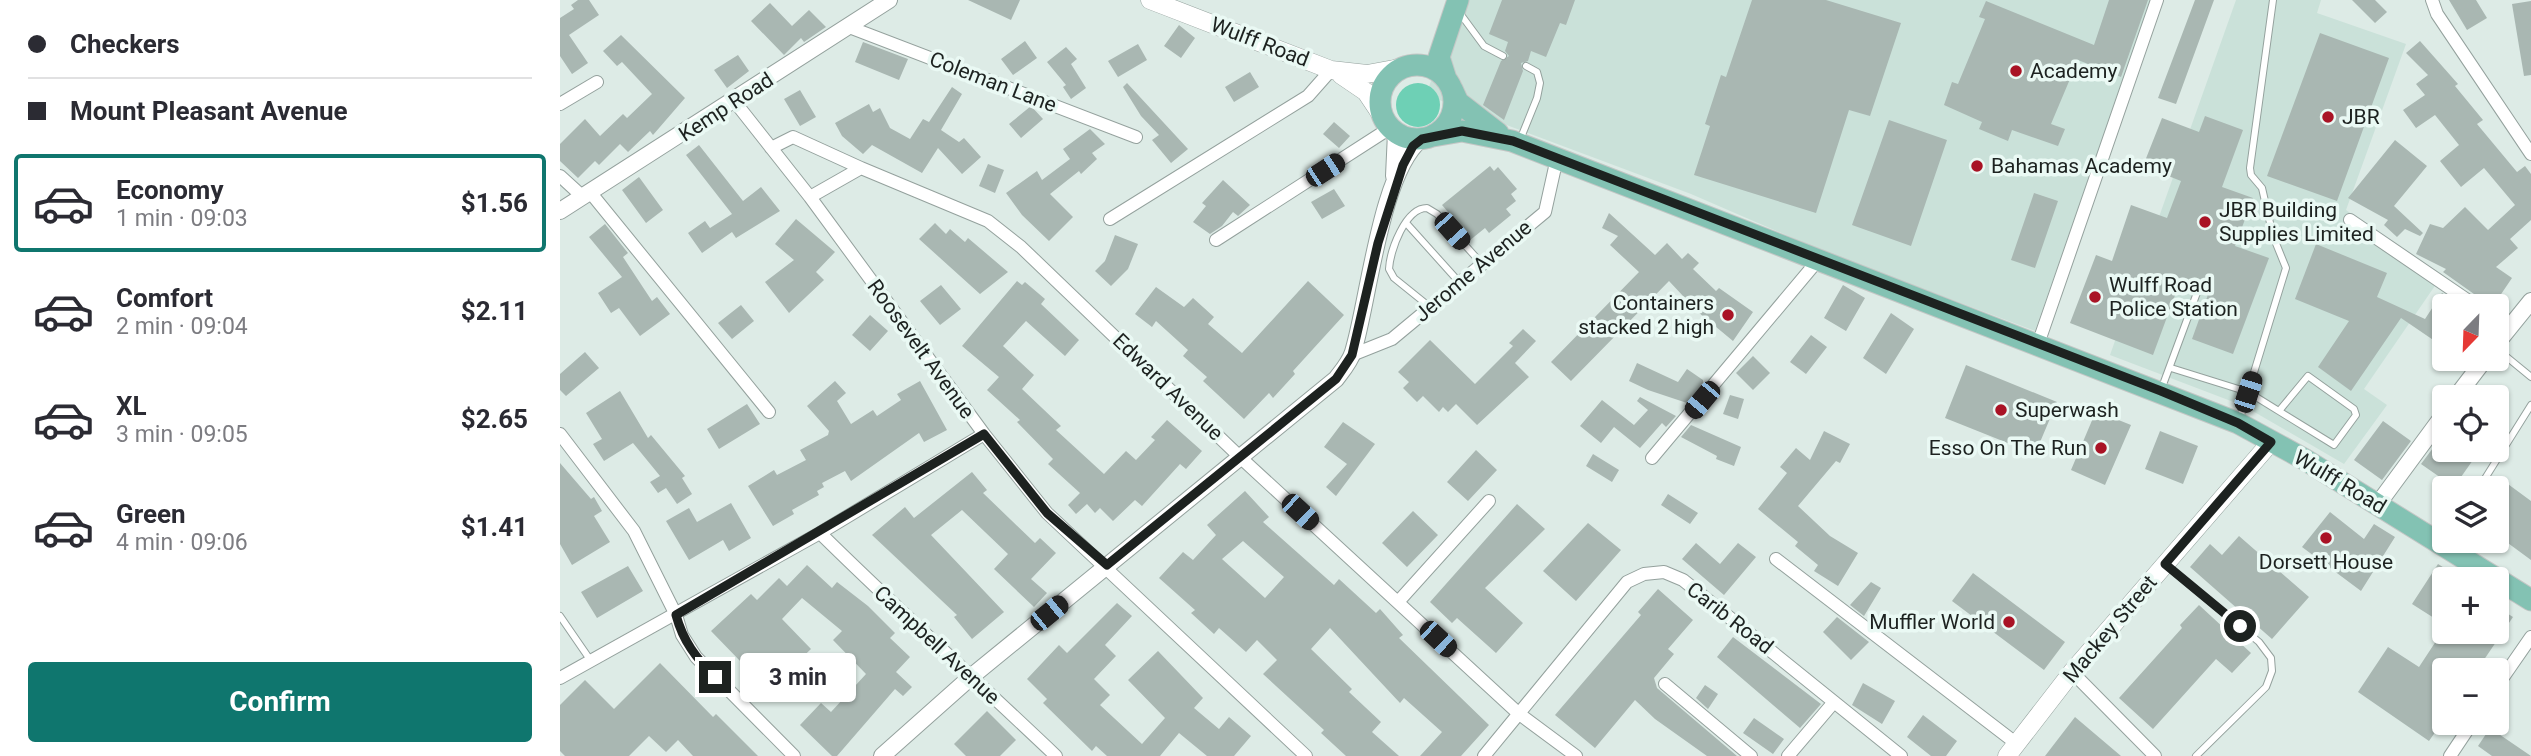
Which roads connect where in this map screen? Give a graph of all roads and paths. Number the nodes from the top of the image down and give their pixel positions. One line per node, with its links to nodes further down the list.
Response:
1 (889, 0): 7 (street, Kemp Road)
2 (1150, 0): 11 (main road, Wulff Road)
3 (2157, 0): 41 (street)
4 (2273, 0): 49 (lane)
5 (2431, 0): 21 (street)
6 (1453, 3): 8 (lane); 9 (main road); 12 (main road)
7 (849, 27): 14 (street, Kemp Road); 17 (street, Coleman Lane)
8 (1503, 56)
9 (1407, 66): 11 (main road, Wulff Road); 12 (main road); 16 (main road)
10 (1526, 66): 19 (lane)
11 (1331, 70): 16 (main road, Wulff Road); 29 (street)
12 (1448, 81): 18 (main road); 19 (main road, Wulff Road)
13 (597, 82): 15 (street)
14 (735, 102): 20 (street, Roosevelt Avenue); 26 (street, Kemp Road)
15 (560, 104)
16 (1389, 126): 18 (main road); 25 (street); 32 (street)
17 (1136, 136)
18 (1427, 138): 19 (main road, Wulff Road); 25 (street)
19 (1516, 142): 22 (main road, Wulff Road)
20 (771, 148): 23 (street, Edward Avenue); 27 (street, Roosevelt Avenue)
21 (2531, 154)
22 (1557, 158): 33 (main road, Wulff Road); 34 (street, Jerome Avenue)
23 (862, 168): 27 (street); 58 (street, Edward Avenue)
24 (560, 176): 26 (street)
25 (1392, 193): 42 (street)
26 (587, 194): 28 (street, Kemp Road); 51 (street)
27 (810, 197): 56 (street, Roosevelt Avenue)
28 (560, 211)
29 (1110, 219)
30 (2350, 220): 37 (street)
31 (1407, 224): 34 (lane); 35 (lane); 39 (lane)
32 (1216, 240)
33 (1819, 259): 41 (main road, Wulff Road); 59 (street)
34 (1482, 264): 35 (street, Jerome Avenue)
35 (1460, 283): 39 (street, Jerome Avenue)
36 (2198, 290): 44 (lane)
37 (2458, 294)
38 (2531, 301): 40 (street)
39 (1430, 307): 42 (street, Jerome Avenue)
40 (2510, 319)
41 (2038, 344): 48 (main road, Wulff Road)
42 (1352, 355): 58 (street)
43 (2510, 360): 46 (lane)
44 (2171, 368): 48 (lane); 49 (lane)
45 (2476, 371): 47 (street)
46 (2531, 377)
47 (2465, 385)
48 (2161, 391): 53 (main road, Wulff Road)
49 (2248, 392): 52 (lane); 53 (lane)
50 (2531, 405): 60 (lane)
51 (769, 411)
52 (2279, 411): 52 (lane)
53 (2238, 423): 57 (main road, Wulff Road)
54 (2432, 431): 62 (street)
55 (560, 434): 71 (street)
56 (984, 434): 63 (street); 68 (street, Roosevelt Avenue)
57 (2271, 442): 62 (main road, Wulff Road); 67 (main road, Mackey Street)
58 (1241, 457): 68 (street); 70 (street, Edward Avenue)
59 (1652, 458)
60 (2487, 476)
61 (1489, 501): 70 (street)
62 (2378, 504): 64 (main road, Wulff Road)
63 (820, 533): 71 (street); 77 (street, Campbell Avenue)
64 (2432, 535)
65 (2461, 553): 69 (main road, Wulff Road)
66 (1776, 559): 83 (street)
67 (2165, 564): 76 (main road, Mackey Street); 95 (lane)
68 (1107, 565): 77 (street); 88 (street, Roosevelt Avenue)
69 (2531, 600)
70 (1398, 602): 81 (street, Edward Avenue)
71 (676, 615): 74 (street); 85 (street)
72 (560, 616): 74 (lane)
73 (2531, 637): 75 (street)
74 (591, 661): 78 (street)
75 (2509, 669)
76 (2072, 672): 83 (main road, Mackey Street); 94 (street)
77 (972, 676): 86 (street); 87 (street, Campbell Avenue)
78 (560, 678)
79 (1665, 684): 91 (street)
80 (1834, 702): 81 (street, Carib Road); 92 (street); 93 (street, Carib Road)
81 (1518, 713): 89 (street, Carib Road); 90 (street, Edward Avenue)
82 (2464, 735): 84 (street)
83 (2012, 750)
84 (2452, 755)
85 (793, 756)
86 (882, 756)
87 (1056, 756)
88 (1306, 756)
89 (1483, 756)
90 (1576, 756)
91 (1751, 756)
92 (1788, 756)
93 (1901, 756)
94 (2155, 756)
95 (2196, 756)

